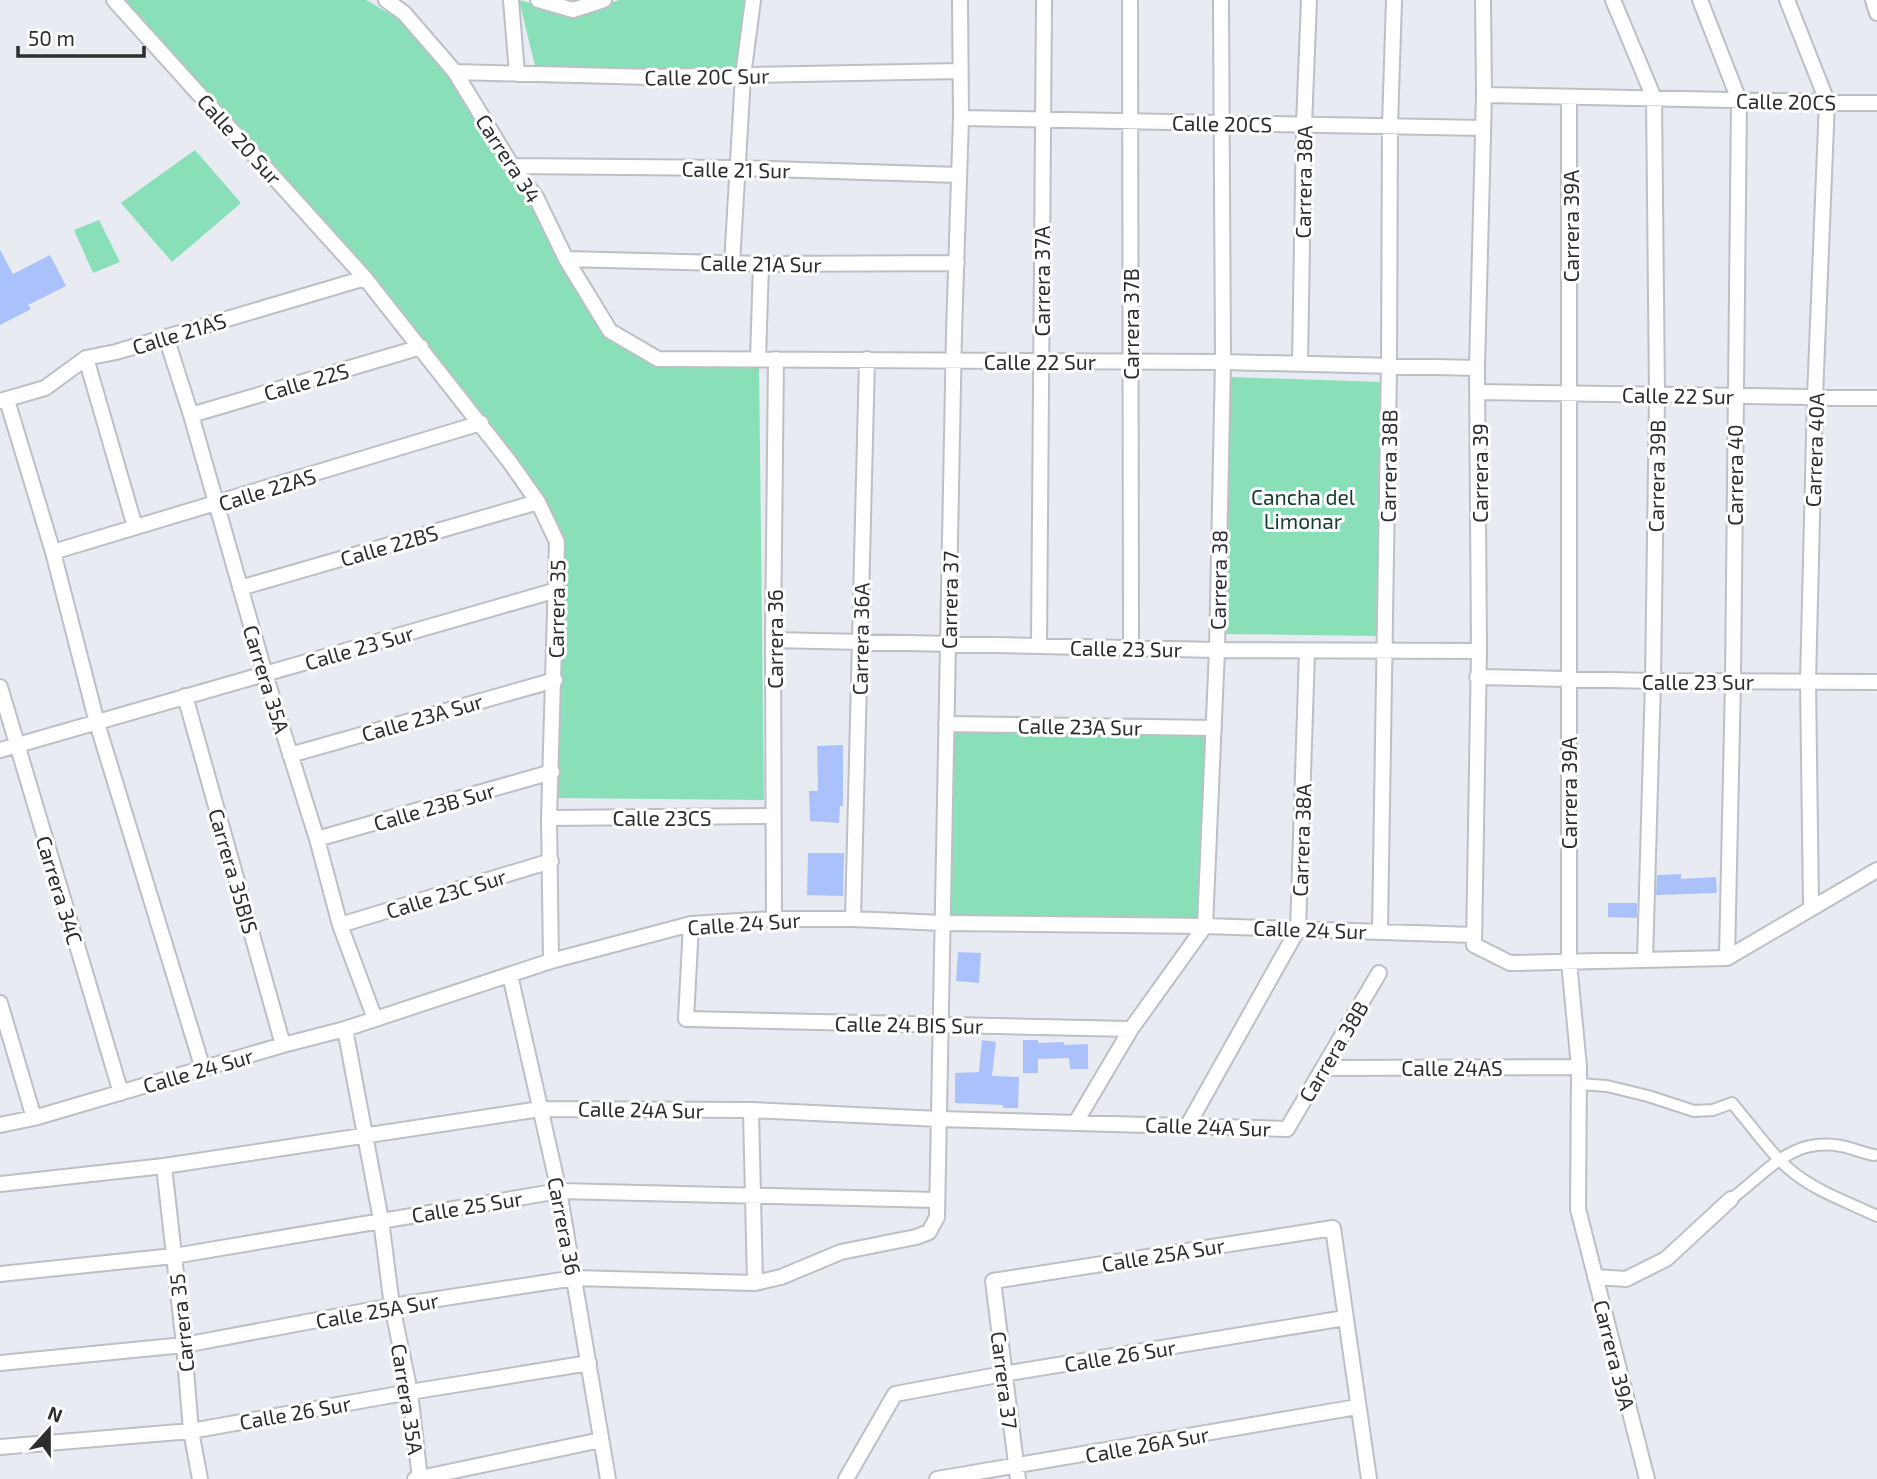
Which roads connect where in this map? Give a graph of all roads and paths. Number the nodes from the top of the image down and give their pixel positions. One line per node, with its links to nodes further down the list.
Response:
1 (114, 0): 43 (street, Calle 20 Sur)
2 (386, 0): 20 (street, Carrera 34)
3 (512, 0): 21 (street)
4 (538, 0): 5 (street)
5 (604, 0)
6 (753, 0): 22 (street)
7 (960, 0): 19 (street, Carrera 37)
8 (1044, 0): 30 (street, Carrera 37A)
9 (1130, 0): 31 (street, Carrera 37B)
10 (1221, 0): 32 (street, Carrera 38)
11 (1309, 0): 33 (street, Carrera 38A)
12 (1394, 0): 34 (street, Carrera 38B)
13 (1483, 0): 23 (street, Carrera 39)
14 (1613, 0): 25 (street, Carrera 39B)
15 (1700, 0): 26 (street, Carrera 40)
16 (1787, 0): 27 (street, Carrera 40A)
17 (1873, 0): 18 (street)
18 (1877, 13)
19 (959, 71): 22 (street, Calle 20C Sur); 29 (street, Carrera 37)
20 (455, 72): 21 (street, Calle 20C Sur); 36 (street, Carrera 34)
21 (517, 74): 22 (street, Calle 20C Sur)
22 (743, 76): 37 (street)
23 (1484, 95): 24 (street, Calle 20CS); 35 (street, Carrera 39)
24 (1569, 98): 25 (street, Calle 20CS); 59 (street, Carrera 39A)
25 (1654, 98): 26 (street, Calle 20CS); 60 (street, Carrera 39B)
26 (1739, 100): 27 (street, Calle 20CS); 61 (street, Carrera 40)
27 (1827, 101): 28 (street, Calle 20CS); 62 (street, Carrera 40A)
28 (1877, 103)
29 (961, 118): 30 (street, Calle 20CS); 38 (street, Carrera 37)
30 (1042, 120): 31 (street, Calle 20CS); 52 (street, Carrera 37A)
31 (1130, 122): 32 (street, Calle 20CS); 53 (street, Carrera 37B)
32 (1221, 123): 33 (street, Calle 20CS); 54 (street, Carrera 38)
33 (1304, 125): 34 (street, Calle 20CS); 55 (street, Carrera 38A)
34 (1390, 126): 35 (street, Calle 20CS); 56 (street, Carrera 38B)
35 (1483, 128): 57 (street, Carrera 39)
36 (512, 166): 37 (street, Calle 21 Sur); 39 (street, Carrera 34)
37 (738, 169): 38 (street, Calle 21 Sur); 41 (street)
38 (959, 175): 40 (street, Carrera 37)
39 (566, 258): 41 (street, Calle 21A Sur); 44 (street, Carrera 34)
40 (957, 263): 42 (street, Calle 21A Sur); 51 (street, Carrera 37)
41 (732, 264): 42 (street, Calle 21A Sur)
42 (761, 264): 48 (street)
43 (365, 278): 45 (street, Calle 21AS); 46 (street, Carrera 35)
44 (610, 331): 48 (street, Calle 22 Sur)
45 (166, 337): 47 (street, Calle 21AS); 65 (street, Carrera 35A)
46 (421, 348): 65 (street, Calle 22S); 66 (street, Carrera 35)
47 (86, 358): 64 (street, Calle 21AS); 69 (street)
48 (758, 359): 49 (street, Calle 22 Sur)
49 (776, 359): 50 (street, Calle 22 Sur); 73 (street, Carrera 36)
50 (867, 359): 51 (street, Calle 22 Sur); 74 (street, Carrera 36A)
51 (954, 360): 52 (street, Calle 22 Sur); 75 (street, Carrera 37)
52 (1041, 361): 53 (street, Calle 22 Sur); 76 (street, Carrera 37A)
53 (1130, 361): 54 (street, Calle 22 Sur); 77 (street, Carrera 37B)
54 (1223, 362): 55 (street, Calle 22 Sur); 78 (street, Carrera 38)
55 (1300, 364): 56 (street, Calle 22 Sur)
56 (1390, 366): 57 (street, Calle 22 Sur); 80 (street, Carrera 38B)
57 (1477, 368): 58 (street, Carrera 39)
58 (1478, 392): 59 (street, Calle 22 Sur); 81 (street, Carrera 39)
59 (1571, 394): 60 (street, Calle 22 Sur); 85 (street, Carrera 39A)
60 (1657, 395): 61 (street, Calle 22 Sur); 86 (street, Carrera 39B)
61 (1734, 395): 62 (street, Calle 22 Sur); 87 (street, Carrera 40)
62 (1815, 397): 63 (street, Calle 22 Sur); 88 (street, Carrera 40A)
63 (1877, 398)
64 (3, 401): 70 (street)
65 (191, 415): 68 (street, Carrera 35A)
66 (481, 423): 67 (street, Carrera 35); 68 (street, Calle 22AS)
67 (538, 502): 71 (street, Calle 22BS); 72 (street, Carrera 35)
68 (217, 504): 69 (street, Calle 22AS); 71 (street, Carrera 35A)
69 (135, 527): 70 (street, Calle 22AS)
70 (53, 552): 92 (street)
71 (240, 588): 82 (street, Carrera 35A)
72 (557, 590): 82 (street, Calle 23 Sur); 84 (street, Carrera 35)
73 (773, 639): 74 (street, Calle 23 Sur); 99 (street, Carrera 36)
74 (861, 642): 75 (street, Calle 23 Sur); 106 (street, Carrera 36A)
75 (948, 643): 76 (street, Calle 23 Sur); 93 (street, Carrera 37)
76 (1039, 646): 77 (street, Calle 23 Sur)
77 (1131, 648): 78 (street, Calle 23 Sur)
78 (1217, 650): 79 (street, Calle 23 Sur); 94 (street, Carrera 38)
79 (1307, 651): 80 (street, Calle 23 Sur); 111 (street, Carrera 38A)
80 (1384, 651): 81 (street, Calle 23 Sur); 112 (street, Carrera 38B)
81 (1479, 651): 83 (street, Carrera 39)
82 (265, 674): 91 (street, Calle 23 Sur); 97 (street, Carrera 35A)
83 (1477, 677): 85 (street, Calle 23 Sur); 113 (street, Carrera 39)
84 (555, 680): 97 (street, Calle 23A Sur); 98 (street, Carrera 35)
85 (1567, 680): 86 (street, Calle 23 Sur); 117 (street, Carrera 39A)
86 (1653, 681): 87 (street, Calle 23 Sur); 115 (street, Carrera 39B)
87 (1733, 681): 88 (street, Calle 23 Sur); 114 (street, Carrera 40)
88 (1808, 681): 89 (street, Calle 23 Sur); 104 (street, Carrera 40A)
89 (1877, 682)
90 (0, 687): 95 (street, Carrera 34C)
91 (185, 696): 92 (street, Calle 23 Sur); 125 (street, Carrera 35BIS)
92 (97, 723): 95 (street, Calle 23 Sur); 128 (street)
93 (946, 723): 94 (street, Calle 23A Sur); 107 (street, Carrera 37)
94 (1214, 729): 110 (street, Carrera 38)
95 (17, 746): 96 (street, Calle 23 Sur); 130 (street, Carrera 34C)
96 (0, 750)
97 (290, 755): 101 (street, Carrera 35A)
98 (552, 772): 100 (street, Carrera 35); 101 (street, Calle 23B Sur)
99 (774, 816): 100 (street, Calle 23CS); 105 (street, Carrera 36)
100 (549, 818): 102 (street, Carrera 35)
101 (317, 839): 109 (street, Carrera 35A)
102 (551, 861): 109 (street, Calle 23C Sur); 116 (street, Carrera 35)
103 (1877, 870): 104 (street, Calle 24 Sur)
104 (1811, 907): 114 (street, Calle 24 Sur)
105 (774, 919): 106 (street, Calle 24 Sur); 108 (street, Calle 24 Sur)
106 (853, 919): 107 (street, Calle 24 Sur)
107 (943, 923): 110 (street, Calle 24 Sur); 122 (street, Carrera 37)
108 (691, 924): 116 (street, Calle 24 Sur); 122 (street, Calle 24 BIS Sur)
109 (340, 925): 121 (street, Carrera 35A)
110 (1205, 926): 111 (street, Calle 24 Sur); 124 (street)
111 (1298, 929): 112 (street, Calle 24 Sur); 137 (street, Carrera 38A)
112 (1380, 931): 113 (street, Calle 24 Sur)
113 (1474, 940): 117 (street, Calle 24 Sur)
114 (1727, 958): 115 (street, Calle 24 Sur)
115 (1645, 960): 117 (street, Calle 24 Sur)
116 (551, 961): 119 (street, Calle 24 Sur)
117 (1569, 962): 126 (street, Carrera 39A)
118 (1379, 974): 127 (street, Carrera 38B)
119 (510, 975): 121 (street, Calle 24 Sur); 131 (street, Carrera 36)
120 (0, 1003): 133 (street)
121 (375, 1020): 123 (street, Calle 24 Sur)
122 (942, 1024): 124 (street, Calle 24 BIS Sur); 134 (street, Carrera 37)
123 (345, 1029): 125 (street, Calle 24 Sur); 139 (street, Carrera 35A)
124 (1131, 1029): 135 (street)
125 (283, 1045): 128 (street, Calle 24 Sur)
126 (1579, 1067): 127 (street, Calle 24AS); 129 (street, Carrera 39A)
127 (1325, 1068): 138 (street, Carrera 38B)
128 (203, 1069): 130 (street, Calle 24 Sur)
129 (1579, 1084): 141 (street); 152 (street, Carrera 39A)
130 (121, 1093): 133 (street, Calle 24 Sur)
131 (540, 1108): 132 (street, Calle 24A Sur); 139 (street, Calle 24A Sur); 144 (street, Carrera 36)
132 (751, 1110): 134 (street, Calle 24A Sur); 145 (street)
133 (34, 1118): 136 (street, Calle 24 Sur)
134 (939, 1119): 135 (street, Calle 24A Sur); 147 (street, Carrera 37)
135 (1076, 1122): 137 (street, Calle 24A Sur)
136 (0, 1125)
137 (1188, 1125): 138 (street, Calle 24A Sur)
138 (1287, 1129)
139 (364, 1135): 142 (street, Calle 24A Sur); 149 (street, Carrera 35A)
140 (1874, 1155): 141 (street)
141 (1779, 1160): 146 (street); 148 (street)
142 (164, 1166): 143 (street, Calle 24A Sur); 150 (street, Carrera 35)
143 (0, 1184)
144 (559, 1191): 145 (street, Calle 25 Sur); 149 (street, Calle 25 Sur); 153 (street, Carrera 36)
145 (752, 1197): 147 (street, Calle 25 Sur); 155 (street)
146 (1731, 1199): 152 (street)
147 (937, 1200): 155 (street, Carrera 37)
148 (1877, 1216)
149 (381, 1220): 150 (street, Calle 25 Sur); 156 (street, Carrera 35A)
150 (174, 1256): 151 (street, Calle 25 Sur); 158 (street, Carrera 35)
151 (0, 1274)
152 (1595, 1277): 174 (street, Carrera 39A)
153 (575, 1278): 155 (street, Calle 25A Sur); 156 (street, Calle 25A Sur); 160 (street, Carrera 36)
154 (993, 1281): 157 (street, Calle 25A Sur); 161 (street, Carrera 37)
155 (755, 1283)
156 (392, 1306): 158 (street, Calle 25A Sur); 162 (street, Carrera 35A)
157 (1345, 1318): 161 (street, Calle 26 Sur); 163 (street)
158 (184, 1345): 159 (street, Calle 25A Sur); 164 (street, Carrera 35)
159 (0, 1363)
160 (589, 1363): 162 (street, Calle 26 Sur); 165 (street, Carrera 36)
161 (1003, 1374): 167 (street, Carrera 37); 171 (street, Calle 26 Sur)
162 (410, 1392): 164 (street, Calle 26 Sur); 169 (street, Carrera 35A)
163 (1357, 1407): 167 (street, Calle 26A Sur); 173 (street)
164 (191, 1431): 166 (street, Calle 26 Sur); 168 (street, Carrera 35)
165 (601, 1440): 169 (street); 170 (street, Carrera 36)
166 (0, 1447)
167 (1017, 1473): 172 (street, Calle 26A Sur)
168 (200, 1479)
169 (418, 1479)
170 (608, 1479)
171 (846, 1479)
172 (937, 1479)
173 (1369, 1479)
174 (1647, 1479)

